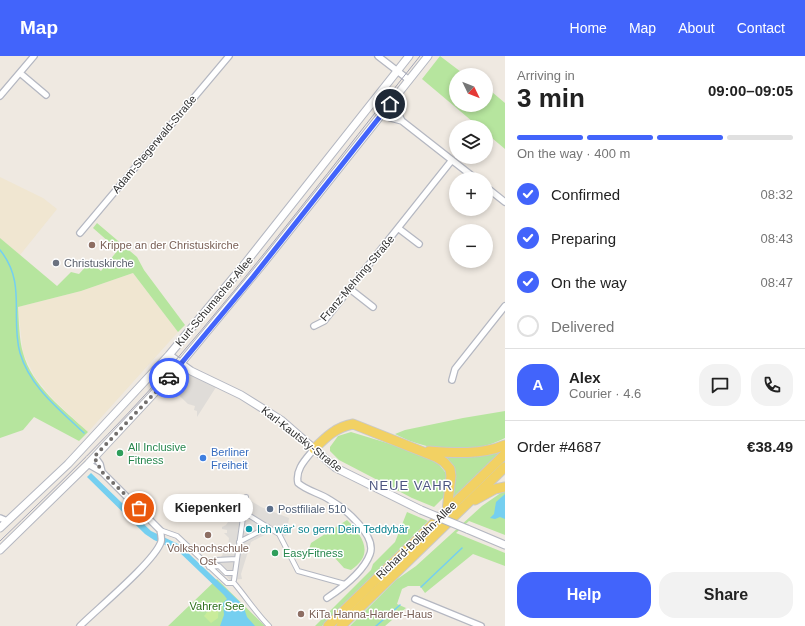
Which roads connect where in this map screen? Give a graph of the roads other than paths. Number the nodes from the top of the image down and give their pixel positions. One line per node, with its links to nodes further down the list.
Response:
1 (34, 56): 7 (street)
2 (229, 56): 21 (street, Adam-Stegerwald-Straße)
3 (378, 56): 6 (street)
4 (409, 56): 6 (street, Kurt-Schumacher-Allee)
5 (428, 56): 8 (street, Kurt-Schumacher-Allee)
6 (397, 71): 8 (street); 27 (street, Kurt-Schumacher-Allee)
7 (20, 73): 9 (street); 10 (street)
8 (409, 80): 11 (street, Kurt-Schumacher-Allee)
9 (46, 94)
10 (0, 96)
11 (390, 104): 12 (street, Kurt-Schumacher-Allee); 13 (street)
12 (382, 114): 13 (street); 28 (street, Kurt-Schumacher-Allee)
13 (402, 121): 14 (street)
14 (449, 158)
15 (449, 164): 20 (street, Franz-Mehring-Straße)
16 (457, 164): 17 (street)
17 (467, 172)
18 (493, 193): 19 (street)
19 (505, 202)
20 (398, 228): 22 (street, Franz-Mehring-Straße); 23 (street, Franz-Mehring-Straße)
21 (80, 233)
22 (419, 244)
23 (350, 289): 25 (street); 26 (street, Franz-Mehring-Straße)
24 (505, 306): 29 (street)
25 (372, 307)
26 (314, 326)
27 (169, 355): 28 (street, Karl-Kautsky-Straße); 45 (street, Kurt-Schumacher-Allee)
28 (180, 364): 31 (street, Karl-Kautsky-Straße); 34 (street, Kurt-Schumacher-Allee)
29 (452, 380)
30 (505, 446): 32 (main road)
31 (314, 449): 32 (main road); 50 (street, Karl-Kautsky-Straße, bridge); 57 (street)
32 (419, 450): 42 (main road)
33 (505, 454): 42 (main road, Richard-Boljahn-Allee)
34 (94, 457): 35 (street, Kurt-Schumacher-Allee); 37 (street)
35 (88, 464): 37 (street); 51 (street, Kurt-Schumacher-Allee)
36 (505, 467): 40 (main road, Richard-Boljahn-Allee)
37 (102, 472): 48 (street)
38 (505, 487): 40 (main road)
39 (246, 497): 43 (street)
40 (468, 503): 63 (main road, Richard-Boljahn-Allee)
41 (237, 508): 43 (street)
42 (447, 511): 62 (main road, Richard-Boljahn-Allee)
43 (243, 512): 46 (street); 49 (street)
44 (0, 518): 45 (street)
45 (7, 521): 47 (street, Kurt-Schumacher-Allee)
46 (268, 527): 49 (street); 57 (street)
47 (0, 528)
48 (161, 533): 54 (street); 60 (street)
49 (239, 542): 52 (street)
50 (505, 545)
51 (0, 550)
52 (237, 558): 53 (street); 55 (street)
53 (215, 560)
54 (209, 567): 55 (street); 61 (street)
55 (235, 573): 56 (street)
56 (234, 580)
57 (345, 584): 58 (street)
58 (328, 598)
59 (415, 599): 64 (street)
60 (80, 626)
61 (269, 626)
62 (328, 626)
63 (341, 626)
64 (478, 626)

